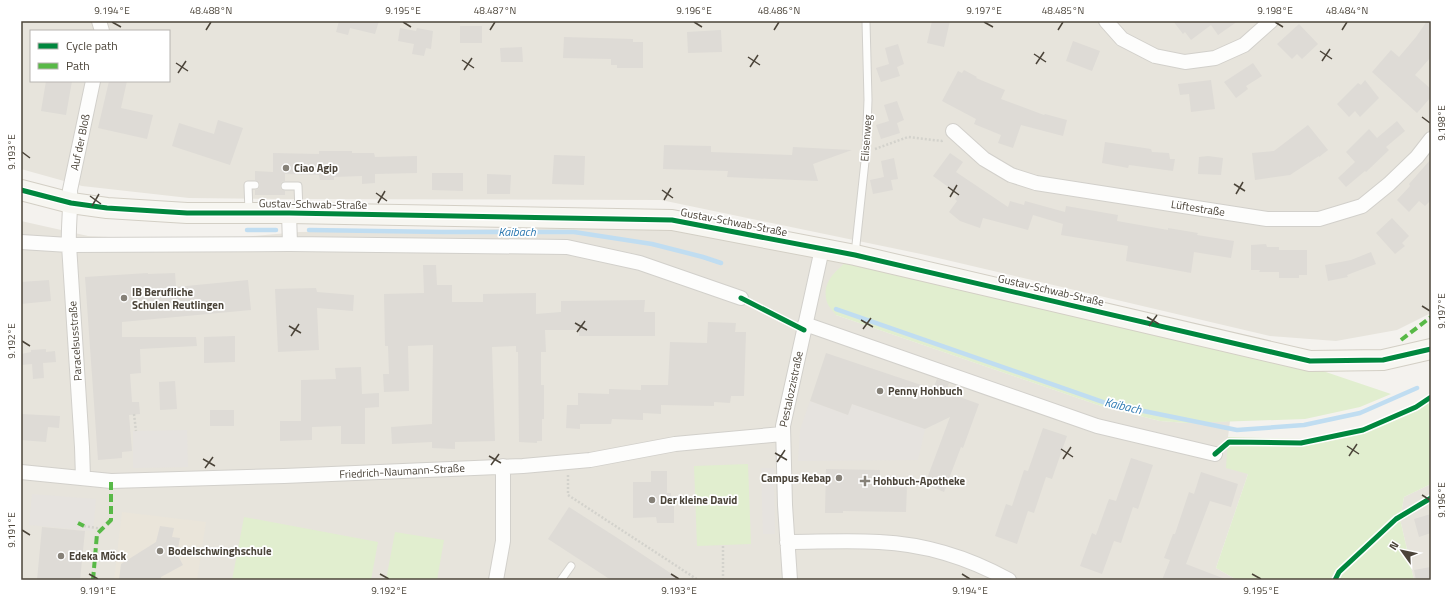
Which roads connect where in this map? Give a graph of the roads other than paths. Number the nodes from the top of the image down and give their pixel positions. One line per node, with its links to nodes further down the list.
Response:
1 (866, 21): 17 (lane, Elisenweg)
2 (1106, 21): 3 (street)
3 (1271, 21)
4 (93, 82): 10 (street, Auf der Bloß)
5 (953, 131): 6 (street, Lüftestraße)
6 (1431, 140)
7 (255, 186): 11 (lane)
8 (285, 186): 12 (lane)
9 (21, 190): 10 (street, Gustav-Schwab-Straße)
10 (71, 203): 11 (street, Gustav-Schwab-Straße); 15 (street, Paracelsusstraße)
11 (249, 213): 12 (street, Gustav-Schwab-Straße)
12 (294, 213): 14 (street, Gustav-Schwab-Straße); 16 (street, Gustav-Schwab-Straße)
13 (21, 242): 15 (street)
14 (290, 244): 15 (street); 18 (street)
15 (69, 245): 25 (street, Paracelsusstraße)
16 (822, 249): 17 (street, Gustav-Schwab-Straße); 19 (street, Pestalozzistraße)
17 (855, 255): 20 (street, Gustav-Schwab-Straße)
18 (741, 298)
19 (805, 324): 21 (street, Pestalozzistraße); 22 (street)
20 (1431, 349)
21 (782, 434): 23 (street, Friedrich-Naumann-Straße); 26 (street, Pestalozzistraße)
22 (1215, 454)
23 (503, 466): 25 (street, Friedrich-Naumann-Straße); 28 (street)
24 (21, 472): 25 (street, Friedrich-Naumann-Straße)
25 (83, 478)
26 (787, 542): 30 (street, Pestalozzistraße); 31 (street)
27 (571, 566): 29 (lane)
28 (496, 580)
29 (561, 580)
30 (790, 580)
31 (1009, 580)

